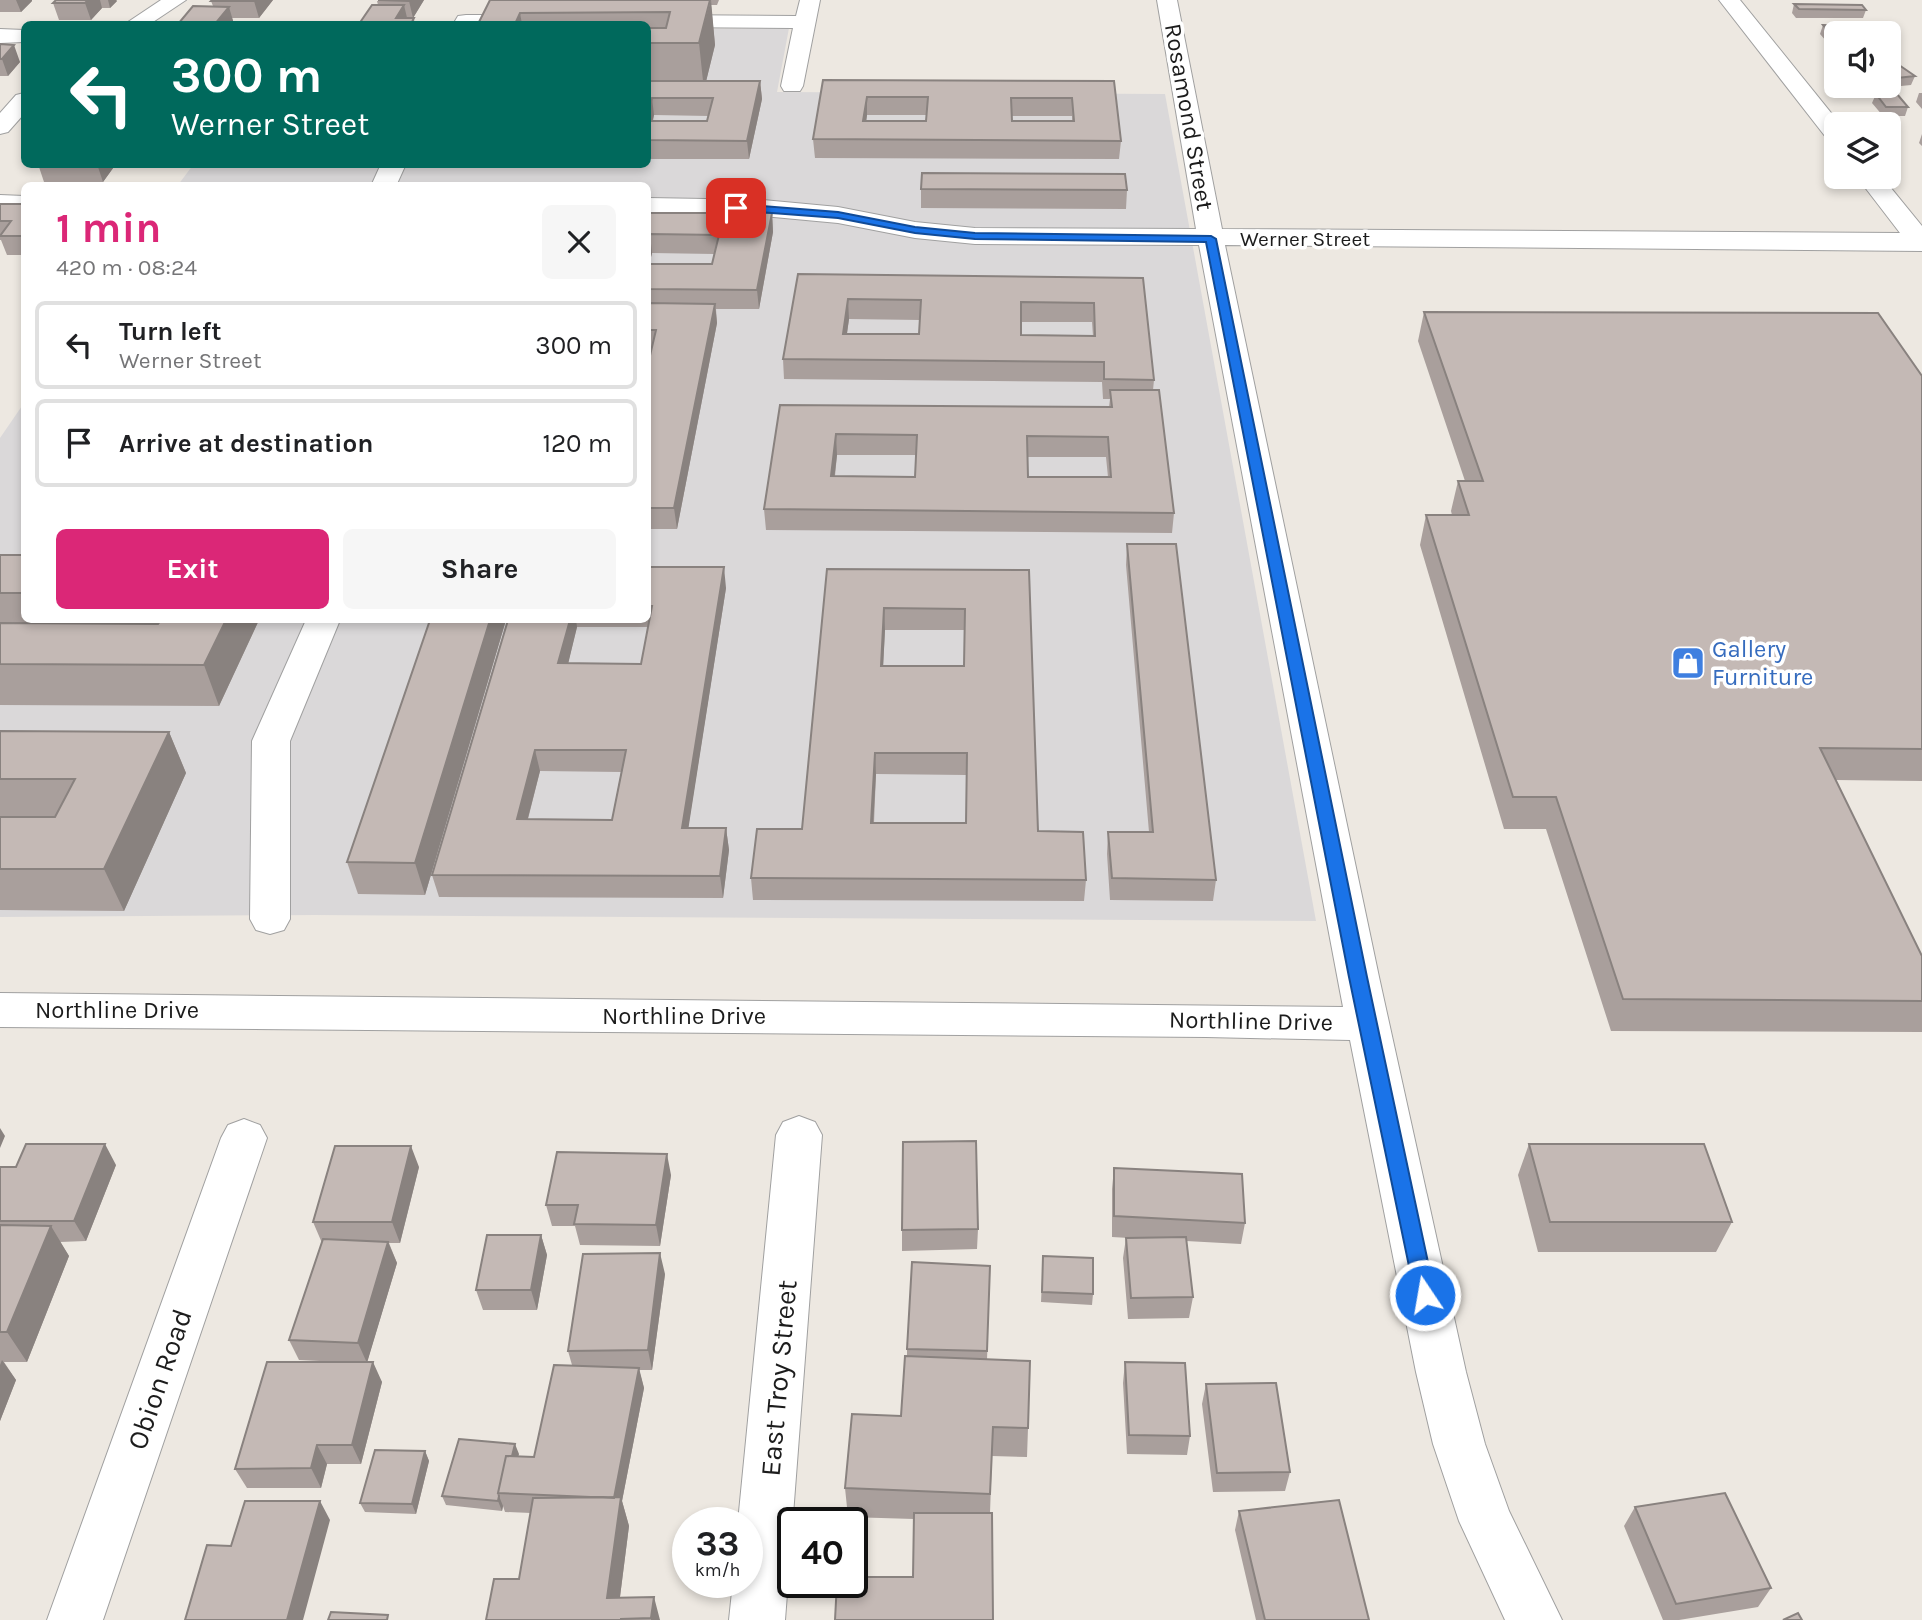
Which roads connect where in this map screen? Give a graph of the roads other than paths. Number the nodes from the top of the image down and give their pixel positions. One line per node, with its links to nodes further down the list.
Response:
1 (176, 0): 6 (street)
2 (478, 0): 7 (street)
3 (810, 0): 9 (street)
4 (1167, 0): 20 (street, Rosamond Street)
5 (1728, 0): 14 (street)
6 (141, 21)
7 (466, 21)
8 (651, 21): 9 (street)
9 (805, 22): 12 (street)
10 (0, 36): 11 (street)
11 (21, 36)
12 (792, 86)
13 (21, 103): 15 (street)
14 (1824, 120)
15 (0, 127)
16 (1879, 189): 21 (street)
17 (0, 203): 18 (street)
18 (21, 203)
19 (651, 206): 20 (street, Werner Street)
20 (1211, 239): 21 (street, Werner Street); 25 (street, Rosamond Street)
21 (1921, 242)
22 (322, 623): 23 (street)
23 (270, 919)
24 (0, 1010): 25 (street, Northline Drive)
25 (1368, 1024): 30 (street, Rosamond Street)
26 (799, 1135): 29 (street, East Troy Street)
27 (244, 1138): 28 (street, Obion Road)
28 (75, 1620)
29 (757, 1620)
30 (1534, 1620)

